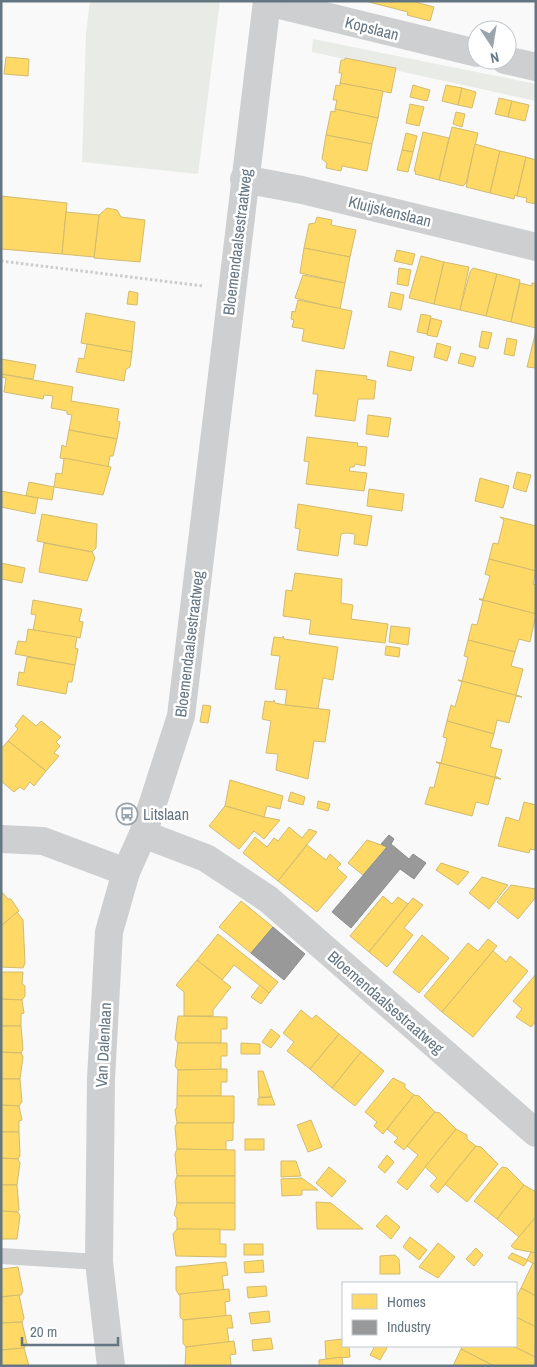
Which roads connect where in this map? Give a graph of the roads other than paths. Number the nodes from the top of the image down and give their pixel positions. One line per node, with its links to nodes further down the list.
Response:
1 (267, 2): 2 (street, Kopslaan); 5 (street, Bloemendaalsestraatweg)
2 (467, 51)
3 (517, 63): 4 (street)
4 (536, 67)
5 (244, 179): 6 (street, Kluijskenslaan); 7 (street, Bloemendaalsestraatweg)
6 (536, 247)
7 (142, 834): 9 (street, Van Dalenlaan); 10 (street, Bloemendaalsestraatweg)
8 (1, 839): 9 (street)
9 (126, 872): 12 (street, Van Dalenlaan)
10 (532, 1123)
11 (1, 1256): 12 (lane)
12 (99, 1262): 13 (street, Van Dalenlaan)
13 (111, 1366)

